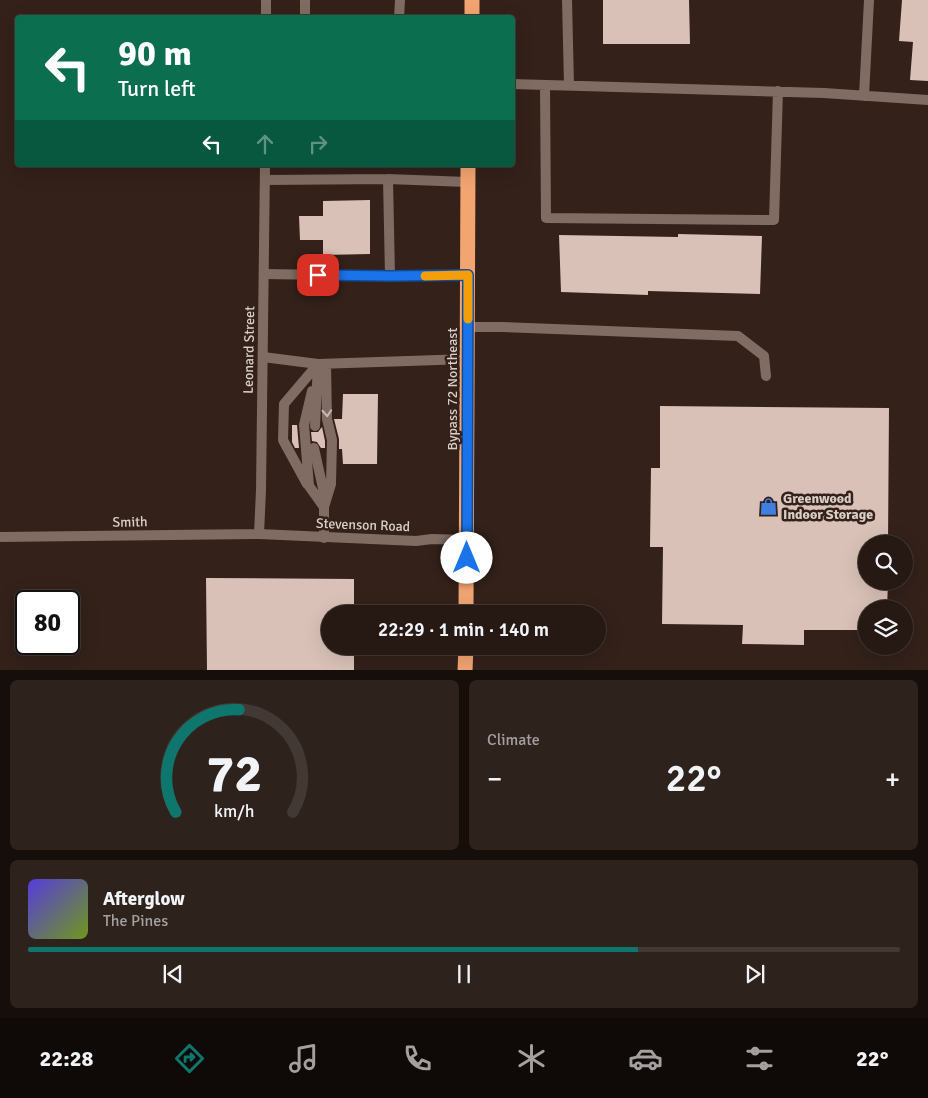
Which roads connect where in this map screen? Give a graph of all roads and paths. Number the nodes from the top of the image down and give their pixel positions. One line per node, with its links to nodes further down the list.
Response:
1 (266, 0): 7 (street)
2 (305, 0): 8 (street)
3 (400, 0): 9 (street)
4 (472, 0): 10 (highway)
5 (567, 0): 13 (street)
6 (869, 0): 15 (street)
7 (266, 15)
8 (305, 15)
9 (399, 15)
10 (472, 15)
11 (515, 84): 12 (street)
12 (546, 85): 13 (street); 14 (street)
13 (569, 86): 14 (street)
14 (778, 91): 15 (street)
15 (864, 96): 16 (street)
16 (928, 100)
17 (265, 167): 19 (street, Leonard Street)
18 (468, 167): 21 (highway, Bypass 72 Northeast)
19 (265, 180): 20 (street); 22 (street, Leonard Street)
20 (388, 180): 21 (street); 24 (street)
21 (467, 182): 23 (highway, Bypass 72 Northeast)
22 (264, 274): 24 (street); 26 (street, Leonard Street)
23 (468, 275): 24 (street); 25 (highway, Bypass 72 Northeast)
24 (390, 276)
25 (468, 328): 27 (highway, Bypass 72 Northeast); 29 (street)
26 (263, 357): 28 (street); 34 (street, Leonard Street)
27 (468, 358): 28 (street); 37 (highway, Bypass 72 Northeast)
28 (322, 364): 30 (street); 32 (street); 32 (street); 33 (street, one-way to 33)
29 (766, 376)
30 (315, 426)
31 (314, 448): 33 (street)
32 (308, 486): 33 (street)
33 (324, 507): 36 (street)
34 (259, 534): 35 (street, Smith); 36 (street, Stevenson Road)
35 (0, 537)
36 (324, 538): 37 (street, Stevenson Road)
37 (467, 540): 38 (highway, Bypass 72 Northeast)
38 (466, 605)
39 (466, 655): 40 (highway)
40 (466, 670)

